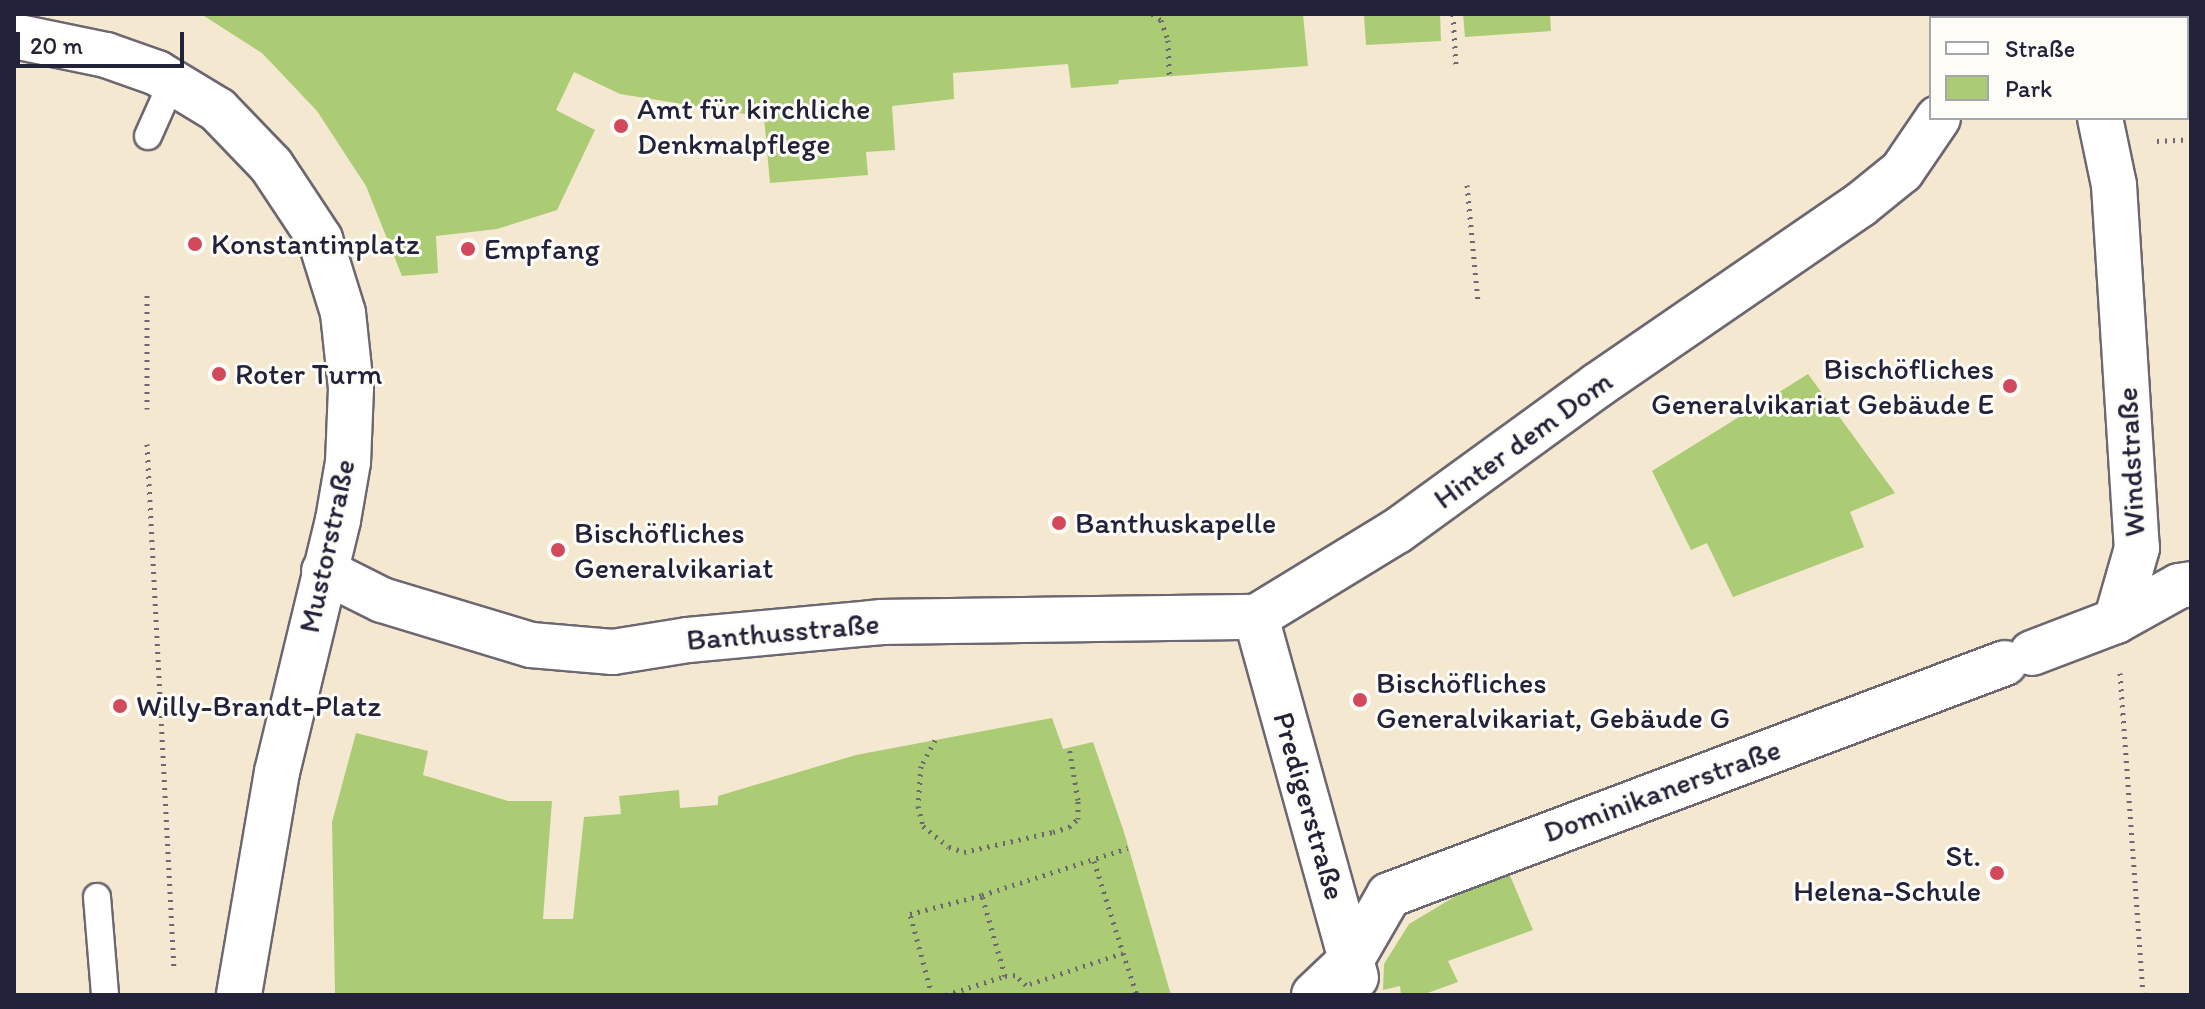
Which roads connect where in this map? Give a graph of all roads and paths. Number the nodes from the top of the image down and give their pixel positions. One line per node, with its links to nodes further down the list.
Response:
1 (1152, 14): 3 (path)
2 (1453, 14): 5 (path)
3 (1161, 17): 6 (path)
4 (14, 36): 7 (street, Mustorstraße)
5 (1456, 66)
6 (1169, 77)
7 (173, 80): 10 (lane); 18 (street, Mustorstraße)
8 (1937, 120): 20 (street, Hinter dem Dom)
9 (2100, 120): 21 (street, Windstraße)
10 (148, 136)
11 (2191, 139): 12 (path)
12 (2144, 142)
13 (1467, 185): 15 (path)
14 (147, 291): 16 (path)
15 (1478, 302)
16 (147, 409)
17 (147, 444): 29 (path)
18 (324, 571): 20 (street, Banthusstraße); 34 (street, Mustorstraße)
19 (2191, 584): 21 (street, Dominikanerstraße)
20 (1256, 617): 31 (street, Predigerstraße)
21 (2116, 621): 31 (street, Dominikanerstraße); 40 (path)
22 (935, 740): 23 (path)
23 (1069, 747)
24 (1128, 848): 25 (path)
25 (1094, 861): 26 (path); 28 (path)
26 (982, 895): 30 (path); 35 (path)
27 (97, 897): 33 (lane)
28 (1123, 953): 32 (path); 38 (path)
29 (174, 969)
30 (1005, 976): 32 (path); 36 (path)
31 (1356, 977): 39 (street, Dominikanerstraße)
32 (1026, 985): 37 (path)
33 (105, 995)
34 (239, 995)
35 (932, 995)
36 (946, 995)
37 (1025, 995)
38 (1137, 995)
39 (1314, 995)
40 (2143, 995)

